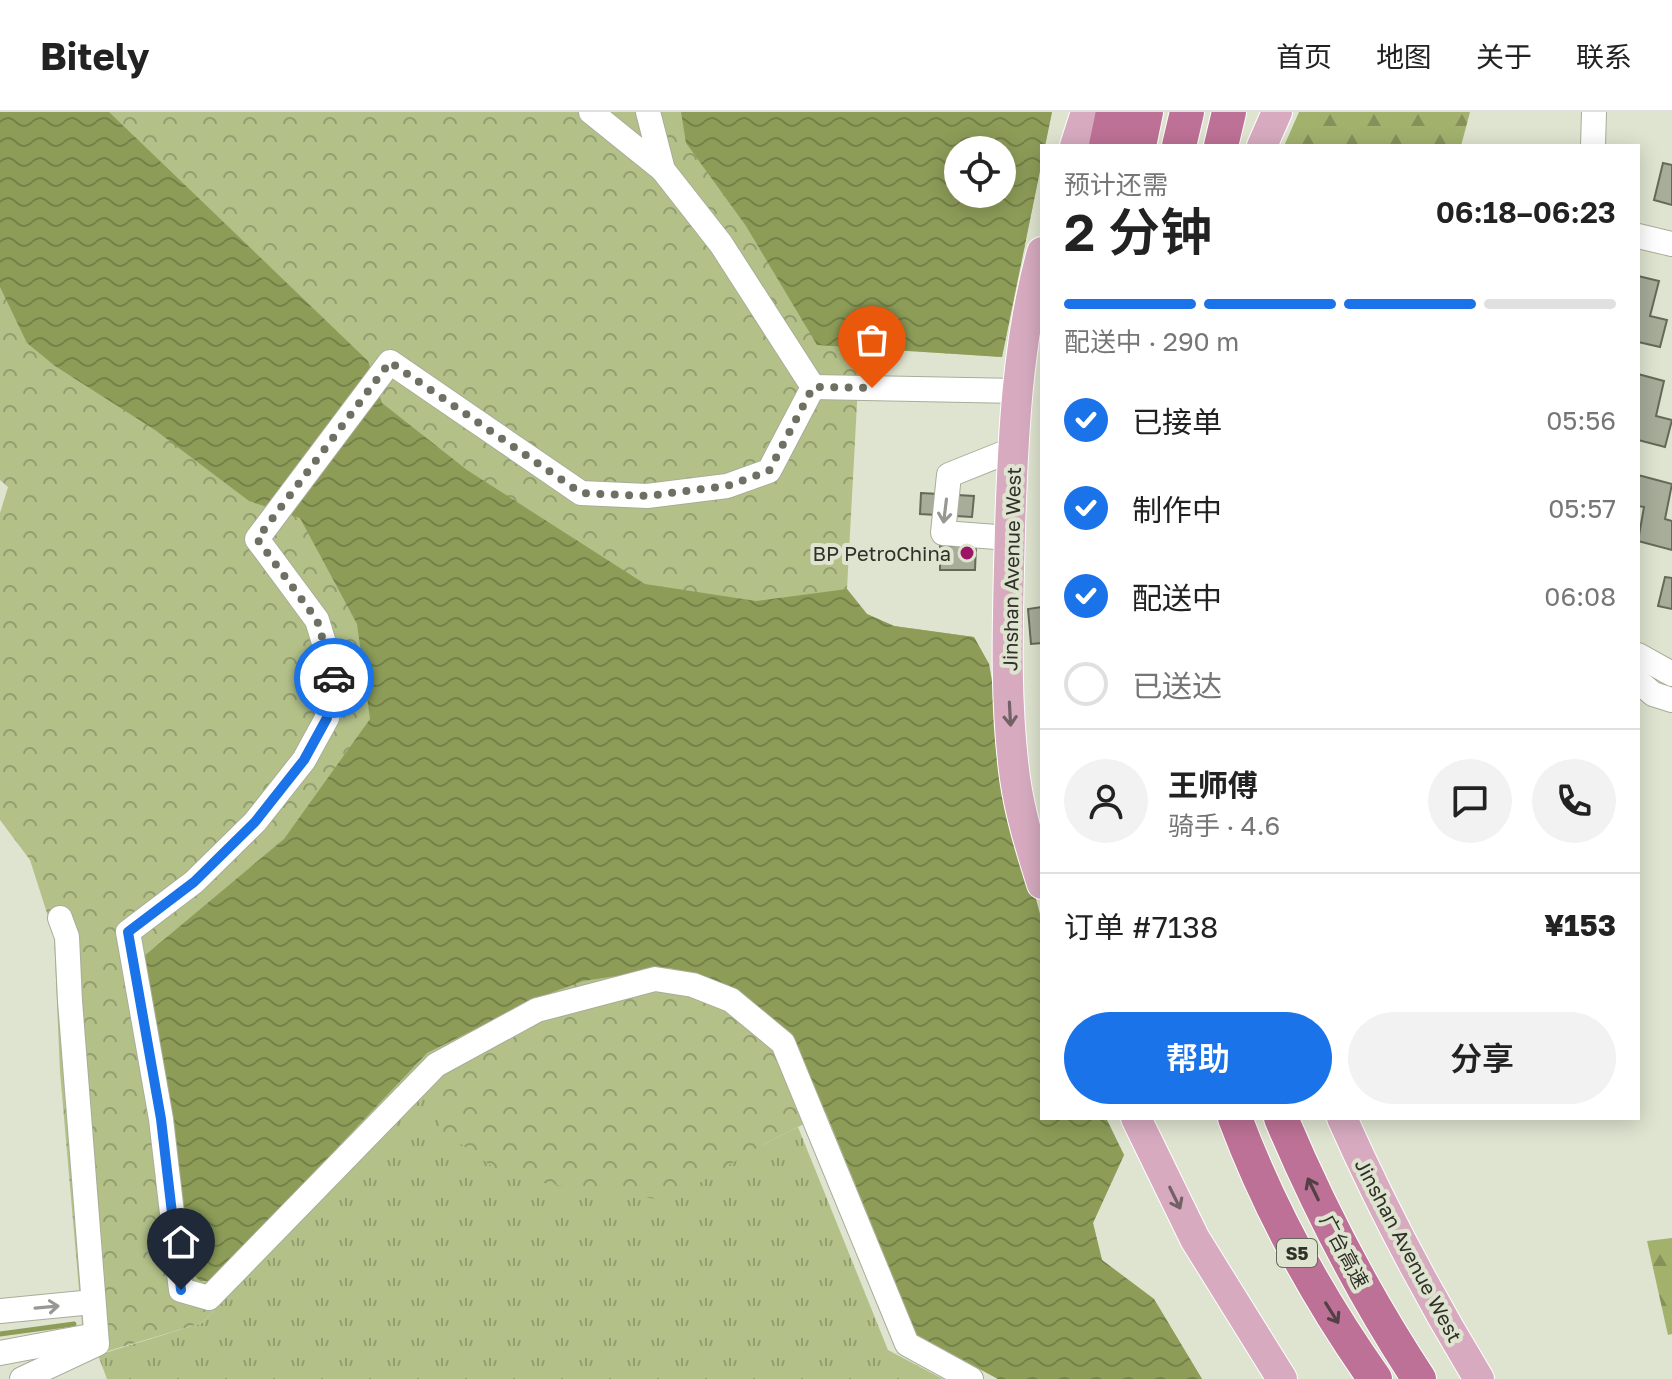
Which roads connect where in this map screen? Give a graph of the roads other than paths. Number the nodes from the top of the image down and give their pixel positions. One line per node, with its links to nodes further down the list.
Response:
1 (591, 112): 17 (street)
2 (648, 112): 17 (street)
3 (1086, 112): 10 (main road)
4 (1113, 112): 11 (highway)
5 (1146, 112): 12 (highway)
6 (1187, 112): 13 (highway)
7 (1229, 112): 14 (highway)
8 (1277, 112): 15 (main road)
9 (1594, 112): 16 (street)
10 (1076, 144)
11 (1106, 144)
12 (1139, 144)
13 (1179, 144)
14 (1221, 144)
15 (1263, 144)
16 (1593, 144)
17 (663, 170): 21 (street)
18 (1640, 236): 19 (street)
19 (1672, 244)
20 (1040, 259): 22 (main road, Jinshan Avenue West)
21 (813, 387): 22 (street); 42 (street)
22 (1018, 391): 23 (main road, Jinshan Avenue West)
23 (1014, 449): 24 (main road, Jinshan Avenue West); 24 (street, one-way to 24)
24 (1010, 538): 29 (main road, Jinshan Avenue West, one-way to 29)
25 (1640, 656): 26 (street)
26 (1672, 674)
27 (1640, 683): 28 (street)
28 (1672, 700)
29 (1040, 878)
30 (60, 918): 37 (street)
31 (1213, 1120): 36 (highway)
32 (1236, 1120): 36 (highway, 广台高速 / S5)
33 (1282, 1120): 45 (highway, 广台高速 / S5, one-way to 33)
34 (1343, 1120): 46 (main road, Jinshan Avenue West)
35 (1138, 1123): 43 (main road, one-way to 43)
36 (1310, 1279): 44 (highway, 广台高速 / S5, one-way to 44)
37 (93, 1302): 38 (street, one-way to 37); 39 (street)
38 (0, 1311)
39 (97, 1340): 40 (street); 41 (street)
40 (0, 1353)
41 (22, 1379)
42 (971, 1379)
43 (1282, 1379)
44 (1375, 1379)
45 (1419, 1379)
46 (1479, 1379)

